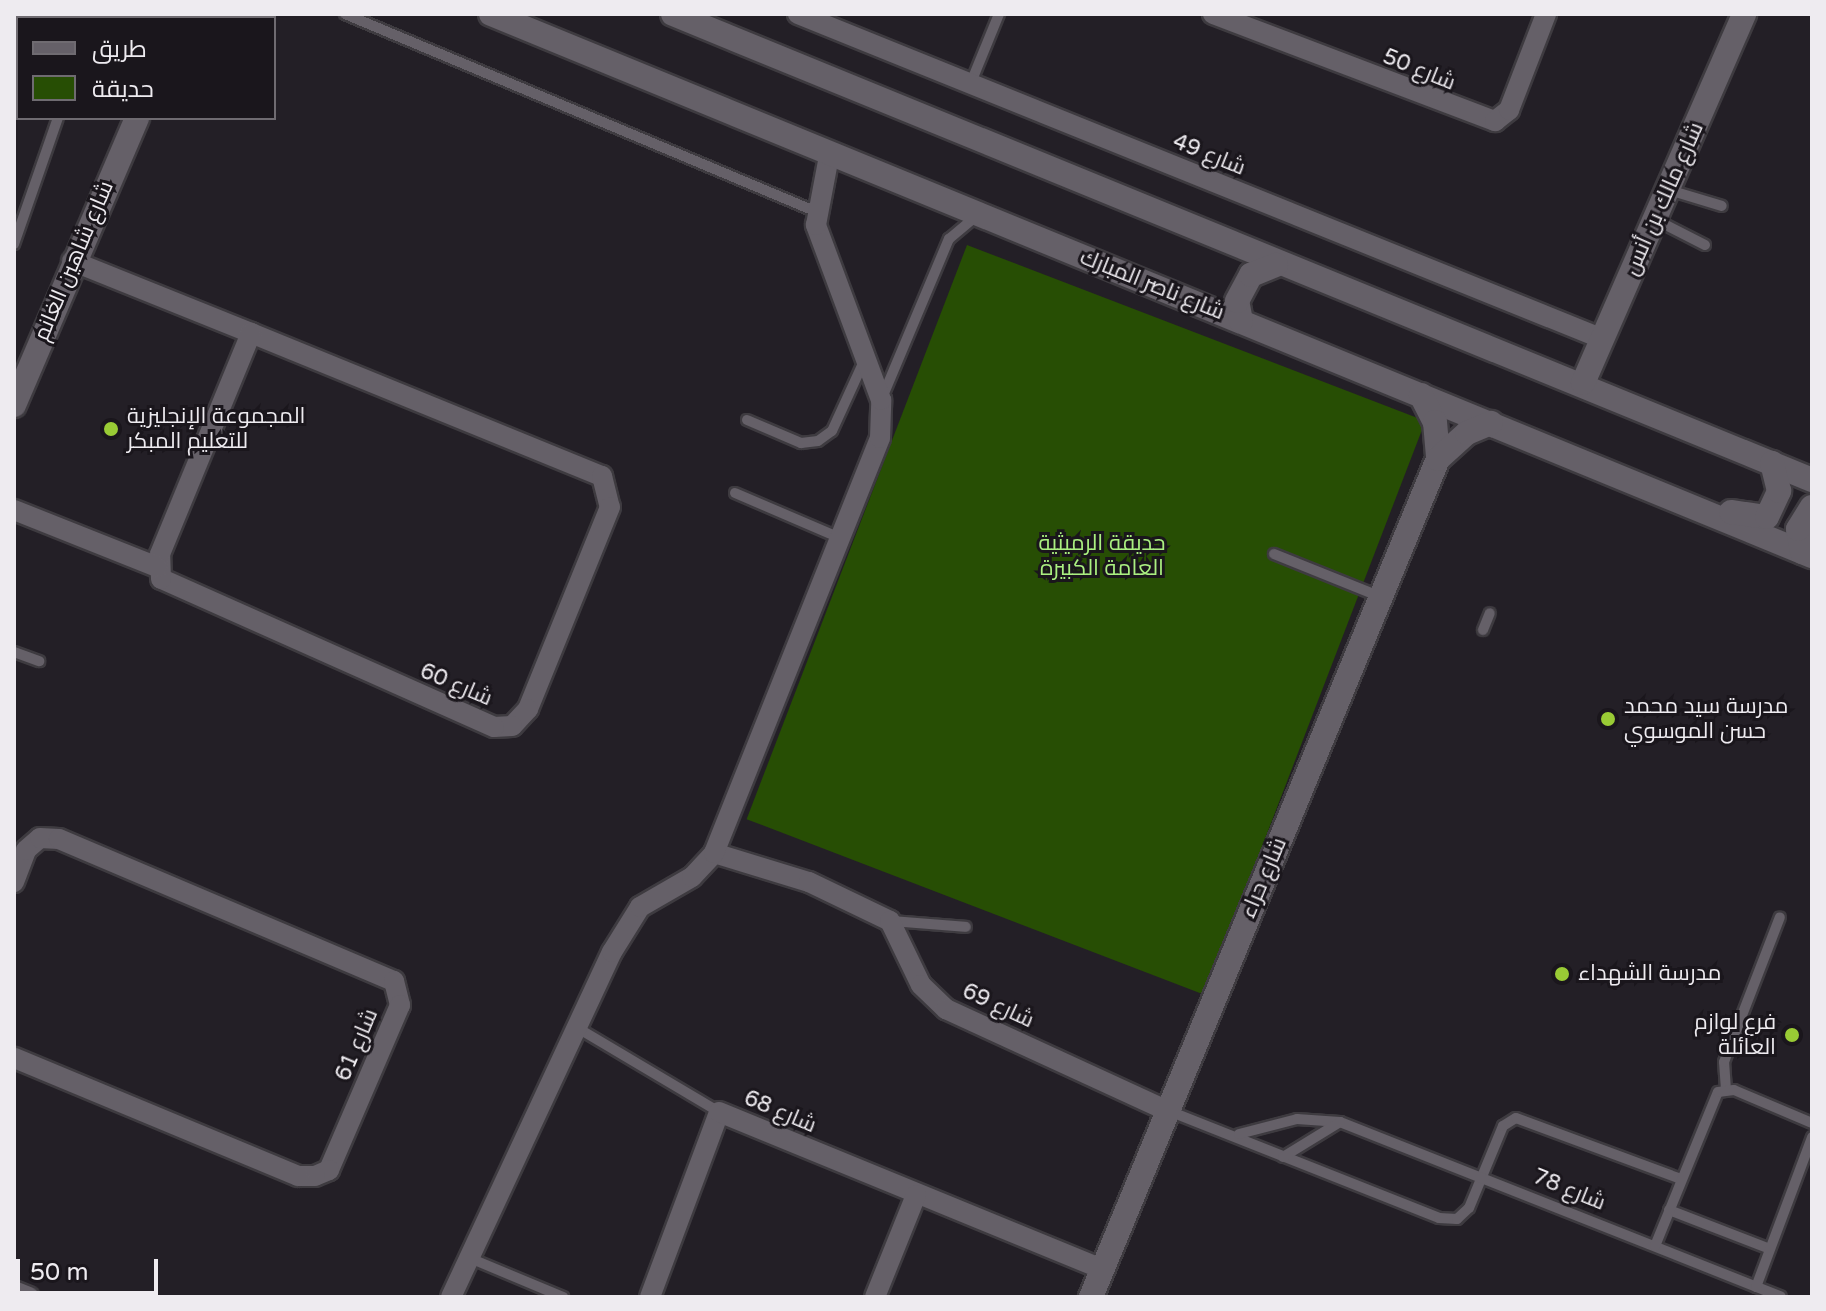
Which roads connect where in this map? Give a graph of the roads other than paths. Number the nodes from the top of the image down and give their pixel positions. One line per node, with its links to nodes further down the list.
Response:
1 (345, 14): 15 (lane)
2 (491, 14): 12 (street, شارع ناصر المبارك)
3 (673, 14): 21 (street)
4 (798, 14): 9 (street, شارع 49)
5 (999, 14): 9 (lane)
6 (1213, 14): 7 (street, شارع 50)
7 (1546, 14)
8 (1744, 14): 13 (street, شارع مالك بن أنس)
9 (970, 85): 24 (street, شارع 49)
10 (57, 120): 18 (lane)
11 (136, 120): 20 (street, شارع شاهين الغانم)
12 (829, 156): 15 (street); 16 (street, شارع ناصر المبارك)
13 (1669, 190): 14 (lane); 17 (street, شارع مالك بن أنس)
14 (1722, 206)
15 (817, 212): 25 (street)
16 (978, 215): 22 (street, شارع ناصر المبارك); 28 (lane)
17 (1656, 220): 19 (lane); 24 (street, شارع مالك بن أنس)
18 (14, 244)
19 (1705, 245)
20 (72, 261): 23 (street, شارع 60); 29 (street, شارع شاهين الغانم)
21 (1276, 265): 22 (street); 26 (street)
22 (1241, 321): 27 (street, شارع ناصر المبارك)
23 (251, 333): 42 (street); 42 (street, شارع 60)
24 (1603, 339): 26 (street, شارع مالك بن أنس)
25 (865, 359): 28 (street); 30 (lane)
26 (1583, 383): 33 (street)
27 (1421, 395): 31 (street, شارع ناصر المبارك); 32 (street, شارع حراء)
28 (881, 400): 39 (street)
29 (14, 405)
30 (747, 420)
31 (1491, 423): 32 (street); 36 (street, شارع ناصر المبارك)
32 (1438, 459): 43 (street, شارع حراء)
33 (1772, 463): 34 (street); 36 (street)
34 (1812, 480)
35 (735, 493): 39 (lane)
36 (1690, 505): 41 (street, شارع ناصر المبارك)
37 (1812, 507): 41 (street)
38 (14, 510): 42 (street)
39 (840, 538): 48 (street)
40 (1274, 554): 43 (lane)
41 (1807, 554)
42 (157, 567)
43 (1381, 597): 56 (street, شارع حراء)
44 (1490, 613): 45 (lane)
45 (1483, 630)
46 (14, 652): 47 (lane)
47 (39, 661)
48 (714, 853): 51 (street); 53 (street)
49 (14, 882): 54 (street, شارع 61)
50 (1780, 917): 55 (lane)
51 (890, 921): 52 (lane); 56 (street, شارع 69)
52 (966, 927)
53 (576, 1026): 57 (lane); 69 (street)
54 (14, 1058)
55 (1726, 1090): 59 (lane); 64 (lane)
56 (1168, 1111): 60 (lane, شارع 78); 70 (street, شارع حراء)
57 (719, 1112): 65 (street, شارع 68); 76 (street, شارع 68)
58 (1340, 1122): 60 (lane, شارع 78); 62 (lane); 63 (lane, شارع 78)
59 (1812, 1123)
60 (1229, 1133): 62 (lane, شارع 78)
61 (1812, 1137): 68 (lane)
62 (1283, 1157): 63 (lane, شارع 78)
63 (1485, 1177): 64 (lane, شارع 78); 67 (lane, شارع 78)
64 (1681, 1179): 66 (lane)
65 (916, 1195): 70 (street, شارع 68); 77 (street)
66 (1669, 1210): 67 (lane); 68 (lane)
67 (1655, 1246): 71 (lane, شارع 78)
68 (1770, 1249): 71 (lane)
69 (472, 1259): 74 (street); 75 (lane)
70 (1102, 1269): 78 (street, شارع حراء)
71 (1756, 1287): 79 (lane, شارع 78)
72 (14, 1291): 73 (street)
73 (29, 1297)
74 (451, 1297)
75 (563, 1297)
76 (650, 1297)
77 (875, 1297)
78 (1091, 1297)
79 (1781, 1297)

